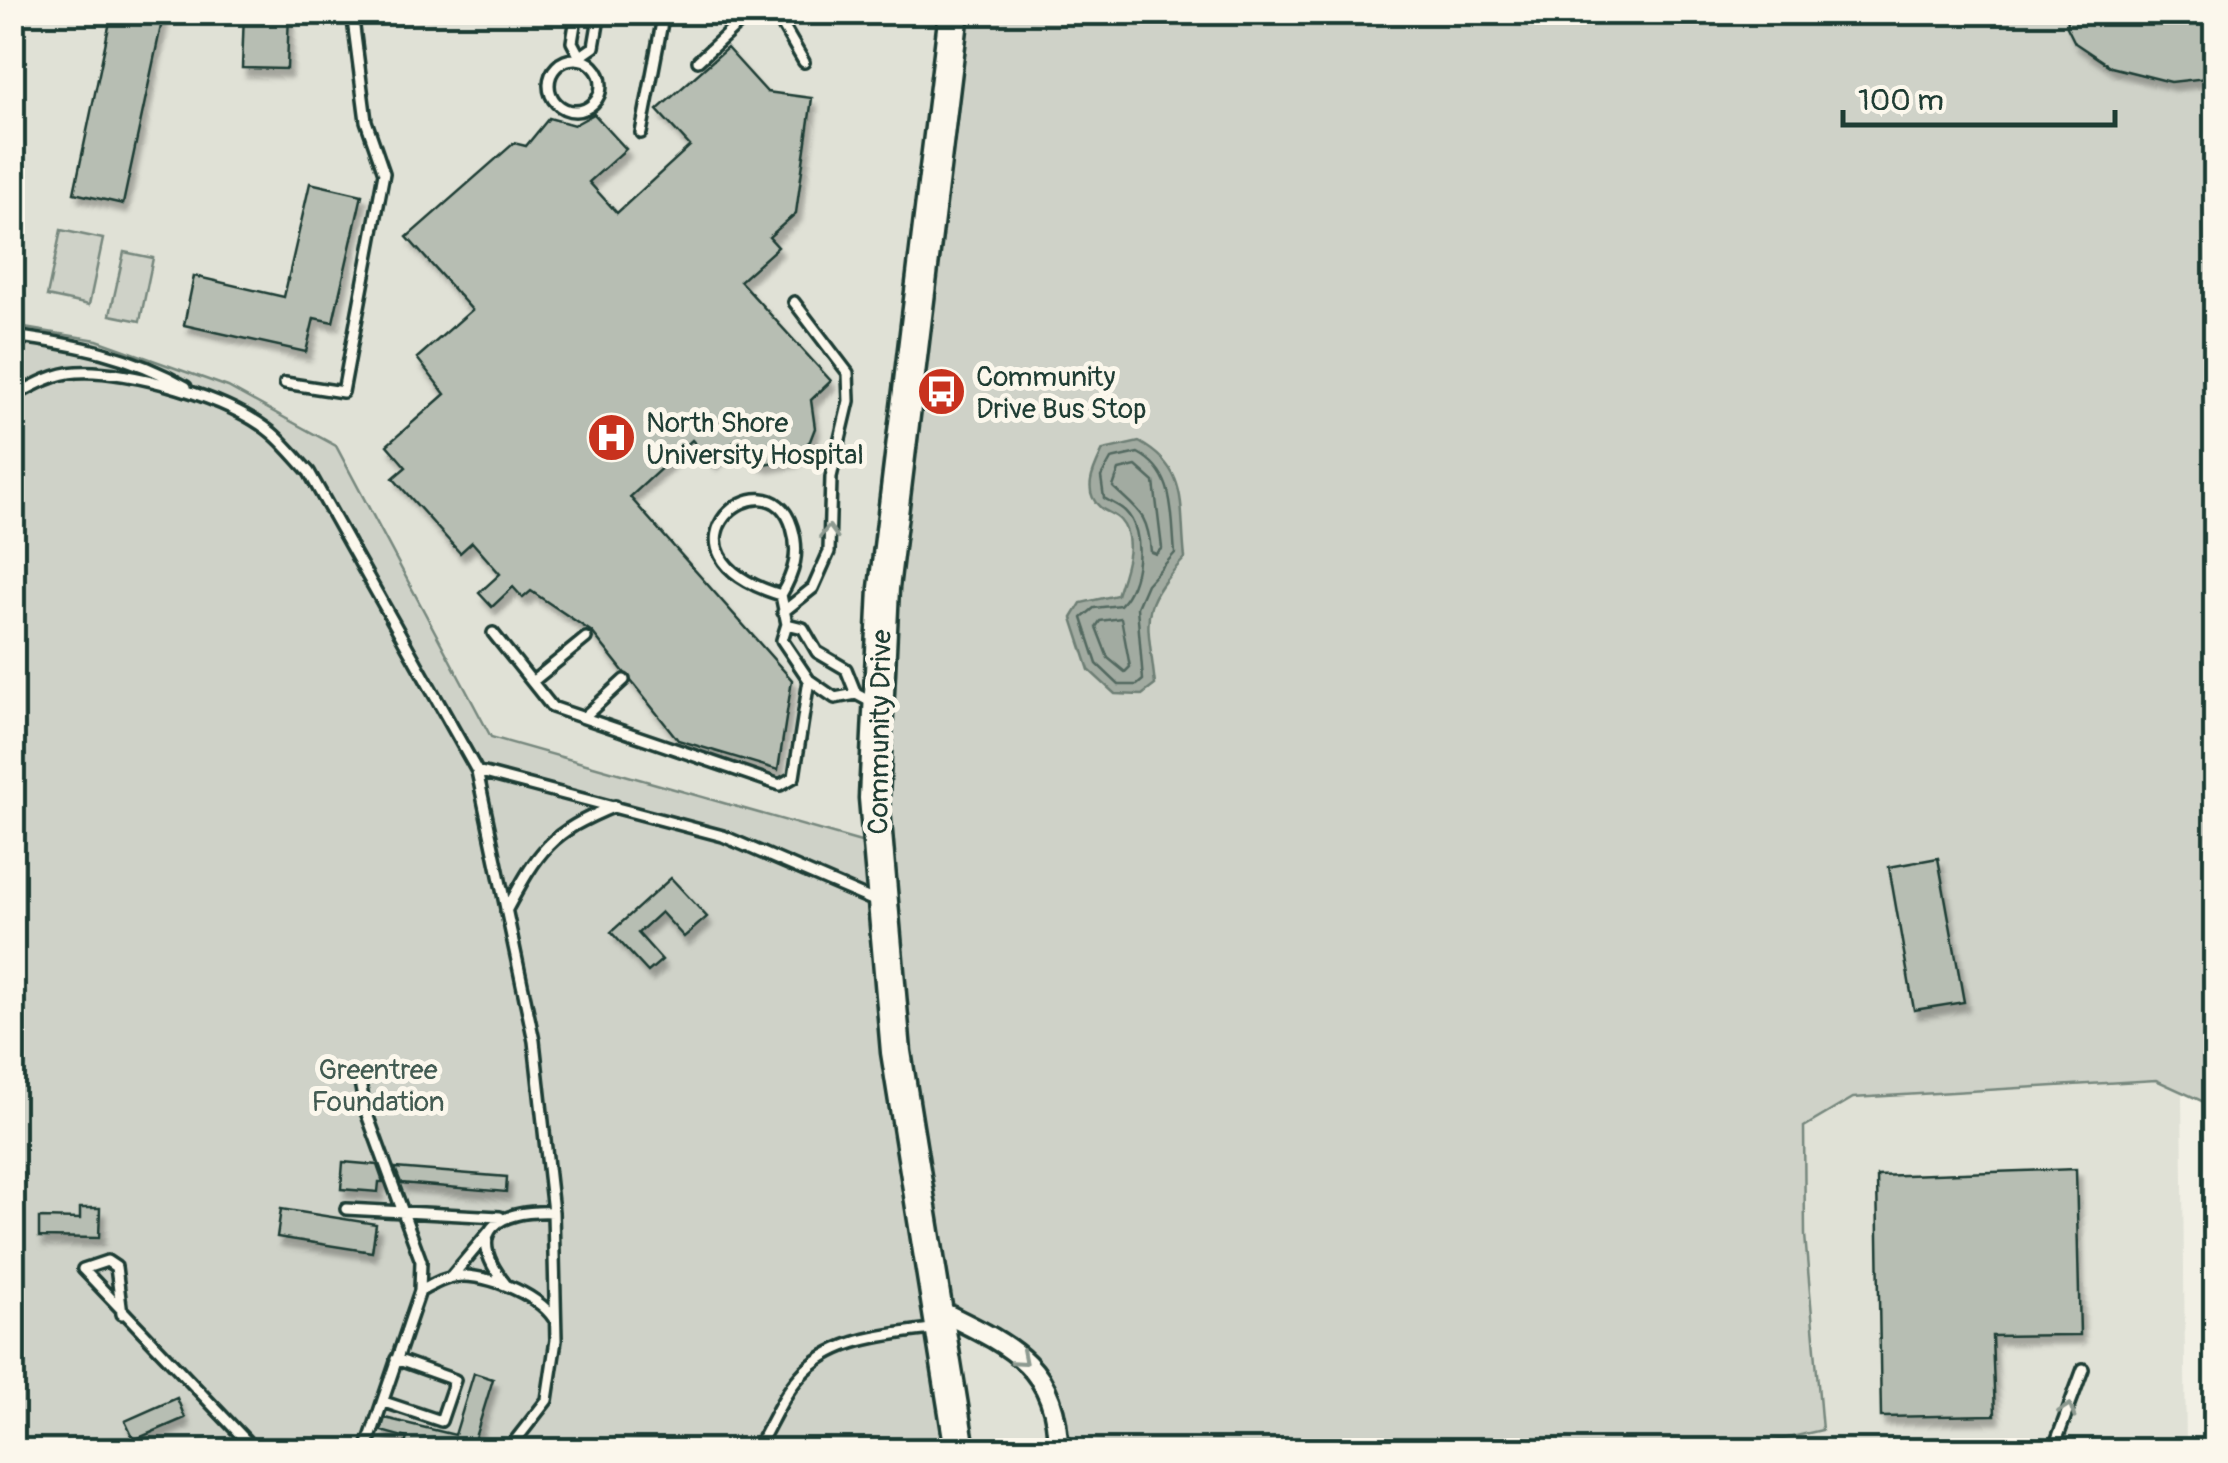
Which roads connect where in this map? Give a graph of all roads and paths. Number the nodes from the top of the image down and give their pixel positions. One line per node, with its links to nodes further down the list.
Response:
1 (352, 12): 14 (lane)
2 (577, 12): 8 (lane)
3 (600, 12): 8 (lane)
4 (664, 12): 11 (lane)
5 (752, 12): 9 (lane)
6 (775, 12): 10 (lane)
7 (954, 12): 25 (main road, Community Drive)
8 (581, 57): 8 (lane)
9 (698, 61)
10 (804, 62)
11 (642, 133)
12 (794, 302): 18 (lane, one-way to 12)
13 (12, 336): 16 (lane)
14 (284, 383)
15 (12, 396): 16 (lane)
16 (205, 398): 27 (lane)
17 (781, 595): 17 (lane); 18 (lane)
18 (783, 612): 19 (lane)
19 (787, 624): 23 (lane); 25 (lane)
20 (492, 633): 24 (lane)
21 (586, 638): 24 (lane)
22 (624, 680): 26 (lane)
23 (809, 680): 25 (lane); 26 (lane)
24 (532, 682): 26 (lane)
25 (866, 699): 29 (main road, Community Drive)
26 (584, 717)
27 (476, 771): 28 (lane); 30 (lane)
28 (618, 806): 29 (lane); 30 (lane)
29 (880, 904): 41 (main road, Community Drive)
30 (506, 911): 34 (lane)
31 (360, 1082): 33 (lane)
32 (346, 1209): 33 (lane)
33 (402, 1211): 35 (lane); 39 (lane)
34 (553, 1212): 35 (lane); 42 (lane)
35 (500, 1217): 36 (lane)
36 (490, 1232): 37 (lane); 38 (lane)
37 (452, 1276): 38 (lane); 39 (lane)
38 (506, 1285): 42 (lane)
39 (420, 1291): 43 (lane)
40 (122, 1314): 40 (lane); 46 (lane)
41 (939, 1318): 49 (lane); 50 (main road, Community Drive); 51 (street, one-way to 51)
42 (556, 1322): 48 (lane)
43 (396, 1358): 45 (lane); 45 (lane)
44 (2083, 1369): 52 (lane, one-way to 44)
45 (384, 1402): 47 (lane)
46 (254, 1450)
47 (366, 1450)
48 (508, 1450)
49 (756, 1450)
50 (960, 1450)
51 (1058, 1450)
52 (2053, 1450)

